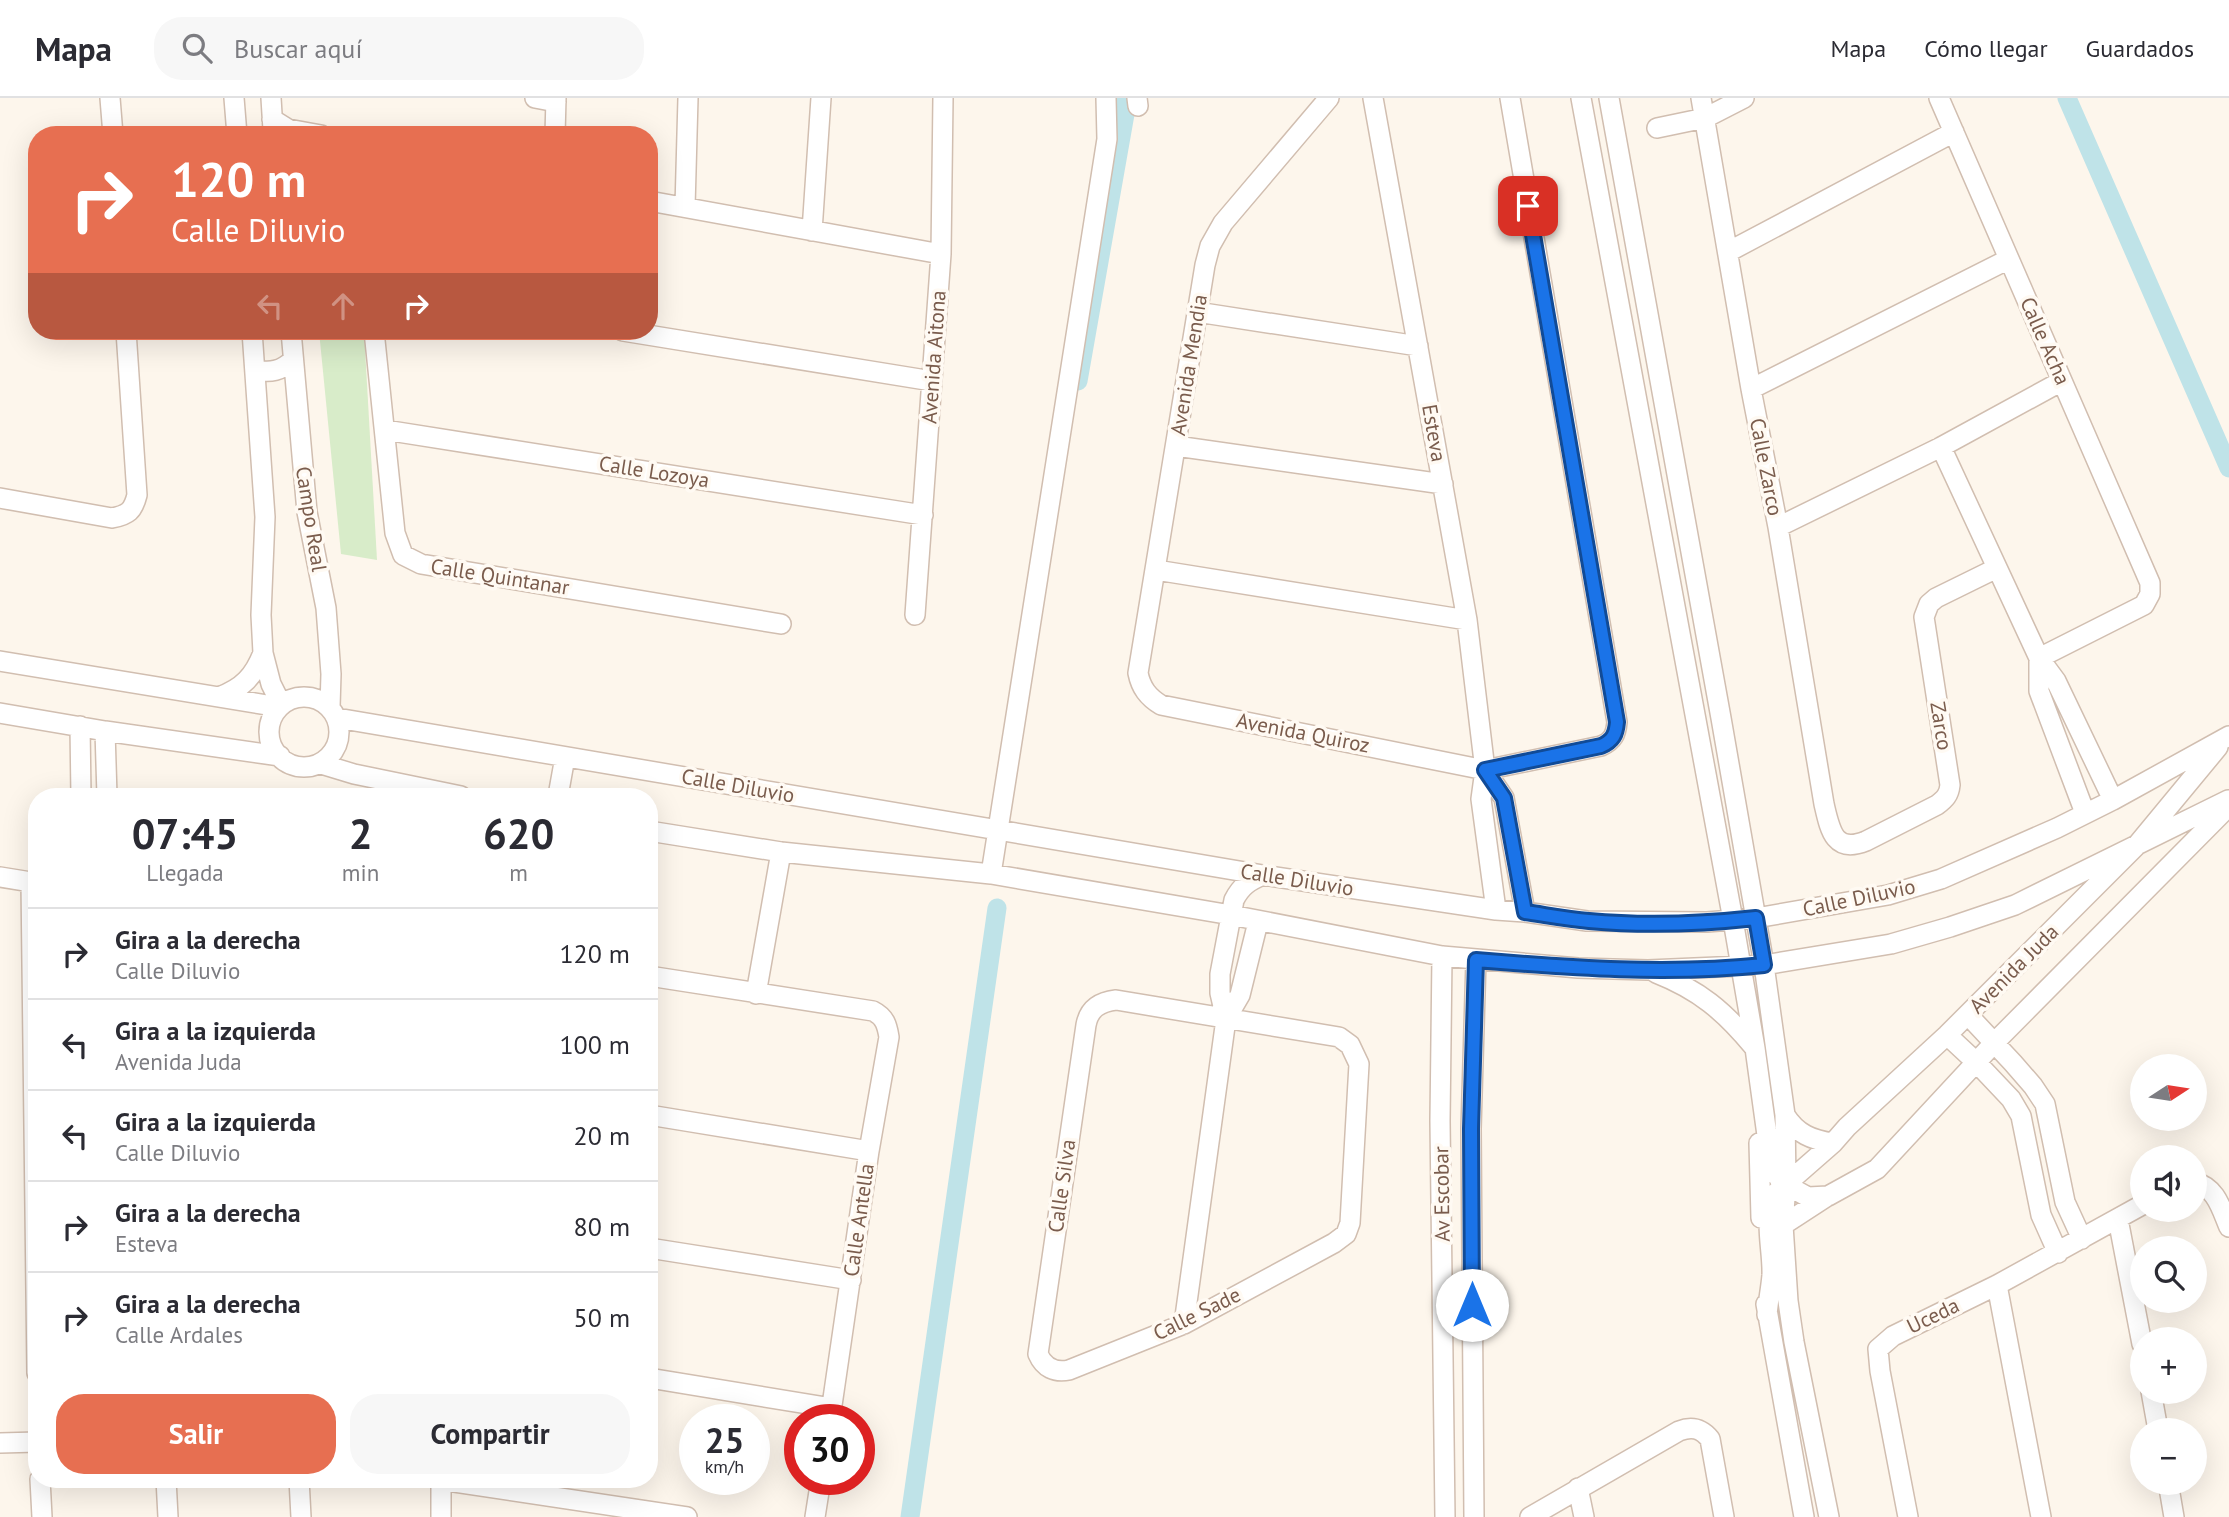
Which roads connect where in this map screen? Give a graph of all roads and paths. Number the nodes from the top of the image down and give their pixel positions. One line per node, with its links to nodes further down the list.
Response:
1 (110, 98): 19 (street)
2 (234, 98): 20 (street)
3 (271, 98): 21 (street)
4 (535, 98): 17 (street)
5 (688, 98): 26 (street)
6 (821, 98): 27 (street)
7 (943, 98): 29 (street, Avenida Aitona)
8 (1106, 98): 79 (street)
9 (1329, 98): 31 (street, Avenida Mendia)
10 (1373, 98): 37 (street, Esteva)
11 (1510, 98): 70 (street)
12 (1581, 98): 92 (street, Avenida Juda)
13 (1609, 98): 91 (street)
14 (1701, 98): 18 (street, Calle Zarco)
15 (1744, 98): 18 (street)
16 (1939, 98): 24 (street, Calle Acha)
17 (556, 100): 22 (street)
18 (1705, 118): 23 (street); 28 (street, Calle Zarco)
19 (112, 126)
20 (236, 126)
21 (273, 126)
22 (555, 126)
23 (1657, 128)
24 (1954, 132): 28 (street); 30 (street, Calle Acha)
25 (658, 202): 26 (street)
26 (685, 207): 27 (street)
27 (812, 231): 29 (street)
28 (1728, 252): 42 (street, Calle Zarco)
29 (941, 254): 40 (street, Avenida Aitona)
30 (2009, 259): 41 (street, Calle Acha); 42 (street)
31 (1197, 312): 37 (street); 44 (street, Avenida Mendia)
32 (658, 337): 40 (street)
33 (127, 340): 48 (street)
34 (253, 340): 39 (street, Campo Real)
35 (291, 340): 38 (street, Campo Real)
36 (375, 340): 43 (street, Calle Quintanar)
37 (1418, 346): 47 (street, Esteva)
38 (293, 360): 39 (street); 62 (street, Campo Real)
39 (255, 370): 56 (street, Campo Real)
40 (932, 381): 49 (street, Avenida Aitona)
41 (2062, 381): 45 (street); 57 (street, Calle Acha)
42 (1751, 389): 50 (street, Calle Zarco)
43 (385, 429): 49 (street, Calle Lozoya); 55 (street, Calle Quintanar)
44 (1176, 446): 47 (street); 52 (street, Avenida Mendia)
45 (1941, 447): 50 (street); 51 (street)
46 (0, 478): 48 (street)
47 (1443, 484): 54 (street, Esteva)
48 (1, 498)
49 (923, 515): 53 (street, Avenida Aitona)
50 (1778, 527): 81 (street, Calle Zarco)
51 (1997, 568): 57 (street); 81 (street, Zarco)
52 (1156, 570): 54 (street); 59 (street, Avenida Mendia)
53 (915, 615)
54 (1467, 620): 70 (street, Esteva)
55 (781, 624)
56 (263, 653): 60 (street); 61 (street, Campo Real)
57 (2039, 658): 75 (street); 78 (street)
58 (0, 661): 60 (street)
59 (1138, 673): 70 (street, Avenida Quiroz)
60 (219, 697): 61 (street)
61 (280, 706): 62 (street); 67 (street)
62 (333, 712): 68 (street, Calle Diluvio); 69 (street)
63 (0, 713): 64 (street)
64 (80, 726): 65 (street); 71 (street)
65 (105, 731): 67 (street); 72 (street)
66 (2227, 737): 75 (street, Calle Diluvio); 82 (street, Avenida Juda)
67 (281, 756): 69 (street)
68 (565, 757): 74 (street); 79 (street, Calle Diluvio)
69 (321, 764): 73 (street)
70 (1485, 770): 88 (street, Esteva); 89 (street, Esteva)
71 (81, 788)
72 (107, 788)
73 (422, 788)
74 (559, 788)
75 (2113, 800): 78 (street, Calle Diluvio)
76 (2229, 800): 82 (street)
77 (2229, 806): 104 (street, Avenida Juda)
78 (2085, 813): 91 (street, Calle Diluvio)
79 (997, 830): 84 (street); 85 (street, Calle Diluvio)
80 (658, 832): 83 (street)
81 (1833, 835)
82 (2137, 845): 96 (street); 101 (street, Avenida Juda)
83 (780, 852): 84 (street); 100 (street)
84 (990, 874): 90 (street)
85 (1262, 875): 88 (street, Calle Diluvio); 90 (street)
86 (0, 877): 87 (street)
87 (28, 882)
88 (1496, 911): 89 (street, Calle Diluvio)
89 (1525, 912): 92 (street, Calle Diluvio)
90 (1231, 915): 93 (street); 102 (street)
91 (1756, 918): 92 (street, Calle Diluvio); 96 (street)
92 (1733, 920): 97 (street, Avenida Juda)
93 (1258, 922): 94 (street); 102 (street)
94 (1442, 956): 95 (street); 125 (street, Av Escobar)
95 (1476, 960): 98 (street); 124 (street)
96 (1764, 965): 97 (street); 108 (street)
97 (1741, 968): 98 (street); 105 (street, Avenida Juda)
98 (1648, 970): 105 (street)
99 (658, 978): 100 (street)
100 (756, 994): 111 (street, Calle Antella)
101 (1968, 1015): 103 (street, Avenida Juda); 104 (street)
102 (1226, 1019): 127 (street); 127 (street, Calle Sade); 129 (street, Calle Silva)
103 (1947, 1035): 106 (street); 110 (street, Avenida Juda)
104 (1995, 1042): 106 (street, Avenida Juda); 119 (street)
105 (1755, 1048): 107 (street, Avenida Juda)
106 (1976, 1062): 114 (street, Avenida Juda); 121 (street)
107 (1758, 1068): 112 (street, Avenida Juda); 126 (street, Avenida Juda)
108 (1785, 1115): 110 (street); 112 (street)
109 (658, 1116): 111 (street)
110 (1833, 1143): 112 (street, Avenida Juda)
111 (869, 1151): 122 (street, Calle Antella)
112 (1786, 1184): 114 (street); 117 (street); 126 (street, Avenida Juda)
113 (2207, 1188): 118 (street)
114 (1828, 1196): 117 (street, Avenida Juda)
115 (2130, 1212): 116 (street, Uceda)
116 (2118, 1219): 119 (street, Uceda); 128 (street)
117 (1783, 1225): 155 (street)
118 (2229, 1227)
119 (2082, 1239): 121 (street, Uceda)
120 (658, 1249): 122 (street)
121 (2058, 1253): 123 (street, Uceda)
122 (850, 1280): 131 (street, Calle Antella)
123 (1997, 1285): 156 (street, Uceda); 157 (street)
124 (1472, 1305): 125 (street); 150 (street)
125 (1444, 1313): 149 (street, Av Escobar)
126 (1767, 1315): 154 (street, Avenida Juda)
127 (1184, 1324): 129 (street, Calle Sade)
128 (2139, 1327)
129 (1048, 1367)
130 (658, 1380): 132 (street)
131 (832, 1404)
132 (784, 1405)
133 (28, 1442): 134 (street)
134 (0, 1443)
135 (40, 1488): 143 (street)
136 (166, 1488): 144 (street)
137 (300, 1488): 145 (street)
138 (441, 1488): 146 (street)
139 (499, 1488): 147 (street)
140 (1578, 1488): 151 (street); 152 (street); 153 (street)
141 (818, 1495): 148 (street)
142 (2171, 1495): 158 (street)
143 (41, 1517)
144 (168, 1517)
145 (302, 1517)
146 (441, 1517)
147 (687, 1517)
148 (815, 1517)
149 (1445, 1517)
150 (1474, 1517)
151 (1530, 1517)
152 (1584, 1517)
153 (1724, 1517)
154 (1804, 1517)
155 (1829, 1517)
156 (1908, 1517)
157 (2041, 1517)
158 (2175, 1517)

